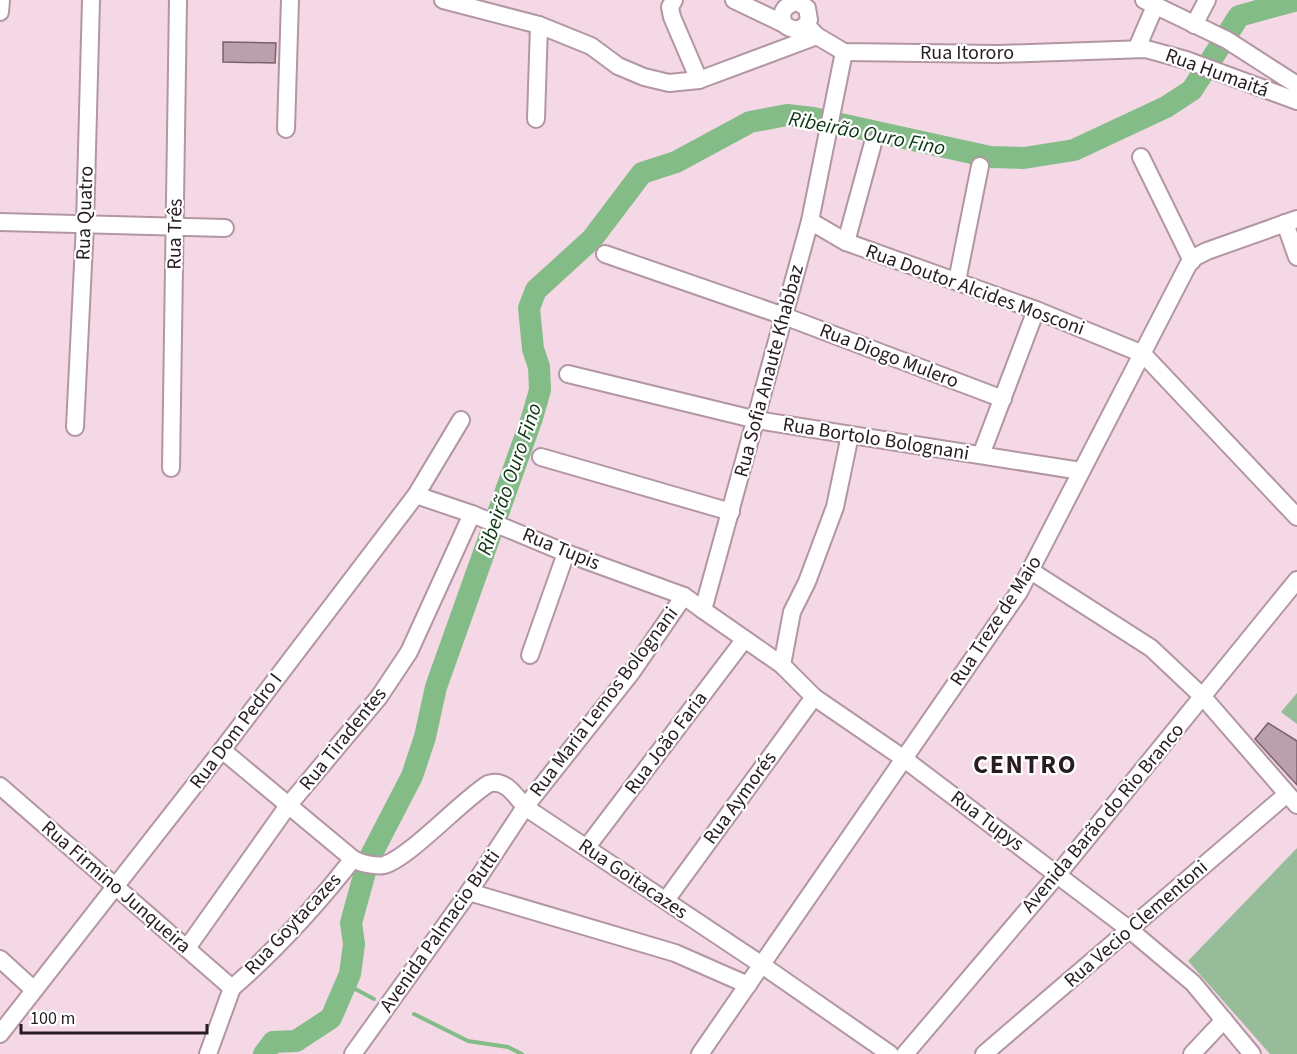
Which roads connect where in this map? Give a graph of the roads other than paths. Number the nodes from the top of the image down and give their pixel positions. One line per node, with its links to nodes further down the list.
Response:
1 (1, 0): 11 (street)
2 (91, 0): 29 (street, Rua Quatro)
3 (178, 0): 30 (street, Rua Três)
4 (290, 0): 22 (street)
5 (443, 0): 14 (street)
6 (674, 0): 18 (street)
7 (1208, 0): 13 (street)
8 (796, 2): 9 (street); 12 (street); 15 (street)
9 (740, 3): 12 (street)
10 (1149, 3): 13 (street, Rua Humaitá); 16 (street)
11 (0, 12)
12 (784, 24): 15 (street)
13 (1194, 24): 19 (street, Rua Humaitá)
14 (539, 25): 18 (street); 21 (street)
15 (811, 31): 17 (street, Rua Itororo); 18 (street)
16 (1137, 48): 17 (street, Rua Itororo); 20 (street, Rua Humaitá)
17 (844, 52): 26 (street, Rua Sofia Anaute Khabbaz)
18 (699, 80)
19 (1297, 85)
20 (1297, 101)
21 (536, 119)
22 (286, 129)
23 (873, 143): 32 (street)
24 (1141, 157): 35 (street)
25 (981, 166): 36 (street)
26 (810, 221): 32 (street, Rua Doutor Alcides Mosconi); 38 (street, Rua Sofia Anaute Khabbaz)
27 (1291, 221): 34 (street); 35 (street)
28 (0, 222): 29 (street)
29 (85, 224): 30 (street); 44 (street, Rua Quatro)
30 (175, 227): 31 (street); 48 (street, Rua Três)
31 (225, 228)
32 (846, 242): 36 (street, Rua Doutor Alcides Mosconi)
33 (605, 255): 38 (street, Rua Diogo Mulero)
34 (1297, 257)
35 (1192, 261): 39 (street, Rua Treze de Maio)
36 (957, 281): 37 (street, Rua Doutor Alcides Mosconi)
37 (1036, 310): 39 (street, Rua Doutor Alcides Mosconi); 41 (street)
38 (784, 316): 41 (street, Rua Diogo Mulero); 43 (street, Rua Sofia Anaute Khabbaz)
39 (1143, 354): 49 (street, Rua Treze de Maio); 53 (street)
40 (568, 374): 43 (street, Rua Bortolo Bolognani)
41 (1003, 399): 46 (street)
42 (461, 420): 50 (street, Rua Dom Pedro I)
43 (757, 420): 45 (street, Rua Bortolo Bolognani); 51 (street, Rua Sofia Anaute Khabbaz)
44 (75, 427)
45 (850, 435): 46 (street, Rua Bortolo Bolognani); 61 (street)
46 (981, 455): 49 (street, Rua Bortolo Bolognani)
47 (541, 458): 51 (street)
48 (171, 468)
49 (1081, 471): 55 (street, Rua Treze de Maio)
50 (416, 495): 52 (street, Rua Tupis); 64 (street, Rua Dom Pedro I)
51 (731, 512): 58 (street, Rua Sofia Anaute Khabbaz)
52 (478, 516): 54 (street, Rua Tupis); 68 (street, Rua Tiradentes)
53 (1297, 517)
54 (566, 553): 57 (street, Rua Tupis); 60 (street)
55 (1031, 571): 63 (street); 65 (street, Rua Treze de Maio)
56 (1297, 579): 63 (street, Avenida Barão do Rio Branco)
57 (684, 596): 58 (street, Rua Tupis); 69 (street, Rua Maria Lemos Bolognani)
58 (703, 610): 59 (street, Rua Tupys)
59 (744, 640): 61 (street, Rua Tupys); 70 (street, Rua João Faria)
60 (530, 655)
61 (782, 665): 62 (street, Rua Tupys)
62 (814, 697): 65 (street, Rua Tupys); 75 (street, Rua Aymorés)
63 (1203, 697): 67 (street); 72 (street, Avenida Barão do Rio Branco)
64 (222, 750): 68 (street); 73 (street, Rua Dom Pedro I)
65 (903, 758): 72 (street, Rua Tupys); 79 (street, Rua Treze de Maio)
66 (0, 786): 73 (street, Rua Firmino Junqueira)
67 (1292, 799): 76 (street, Rua Vecio Clementoni)
68 (287, 807): 71 (street); 77 (street, Rua Tiradentes)
69 (525, 807): 70 (street, Rua Goitacazes); 71 (street, Rua Goitacazes); 74 (street, Avenida Palmacio Butti)
70 (587, 847): 75 (street, Rua Goitacazes)
71 (357, 861): 81 (street, Rua Goytacazes)
72 (1058, 874): 76 (street, Rua Tupys); 89 (street, Avenida Barão do Rio Branco)
73 (114, 887): 77 (street, Rua Firmino Junqueira); 82 (street, Rua Dom Pedro I)
74 (469, 892): 80 (street); 86 (street, Avenida Palmacio Butti)
75 (666, 900): 79 (street, Rua Goitacazes)
76 (1130, 930): 83 (street, Rua Tupys); 90 (street, Rua Vecio Clementoni)
77 (187, 948): 81 (street, Rua Firmino Junqueira)
78 (0, 959): 82 (street)
79 (762, 965): 80 (street, Rua Treze de Maio); 88 (street, Rua Goitacazes)
80 (748, 985): 87 (street, Rua Treze de Maio)
81 (232, 988): 85 (street)
82 (33, 989): 84 (street, Rua Dom Pedro I)
83 (1224, 1020): 91 (street); 92 (street, Rua Tupys)
84 (0, 1034)
85 (208, 1054)
86 (353, 1054)
87 (700, 1054)
88 (890, 1054)
89 (905, 1054)
90 (984, 1054)
91 (1192, 1054)
92 (1252, 1054)

